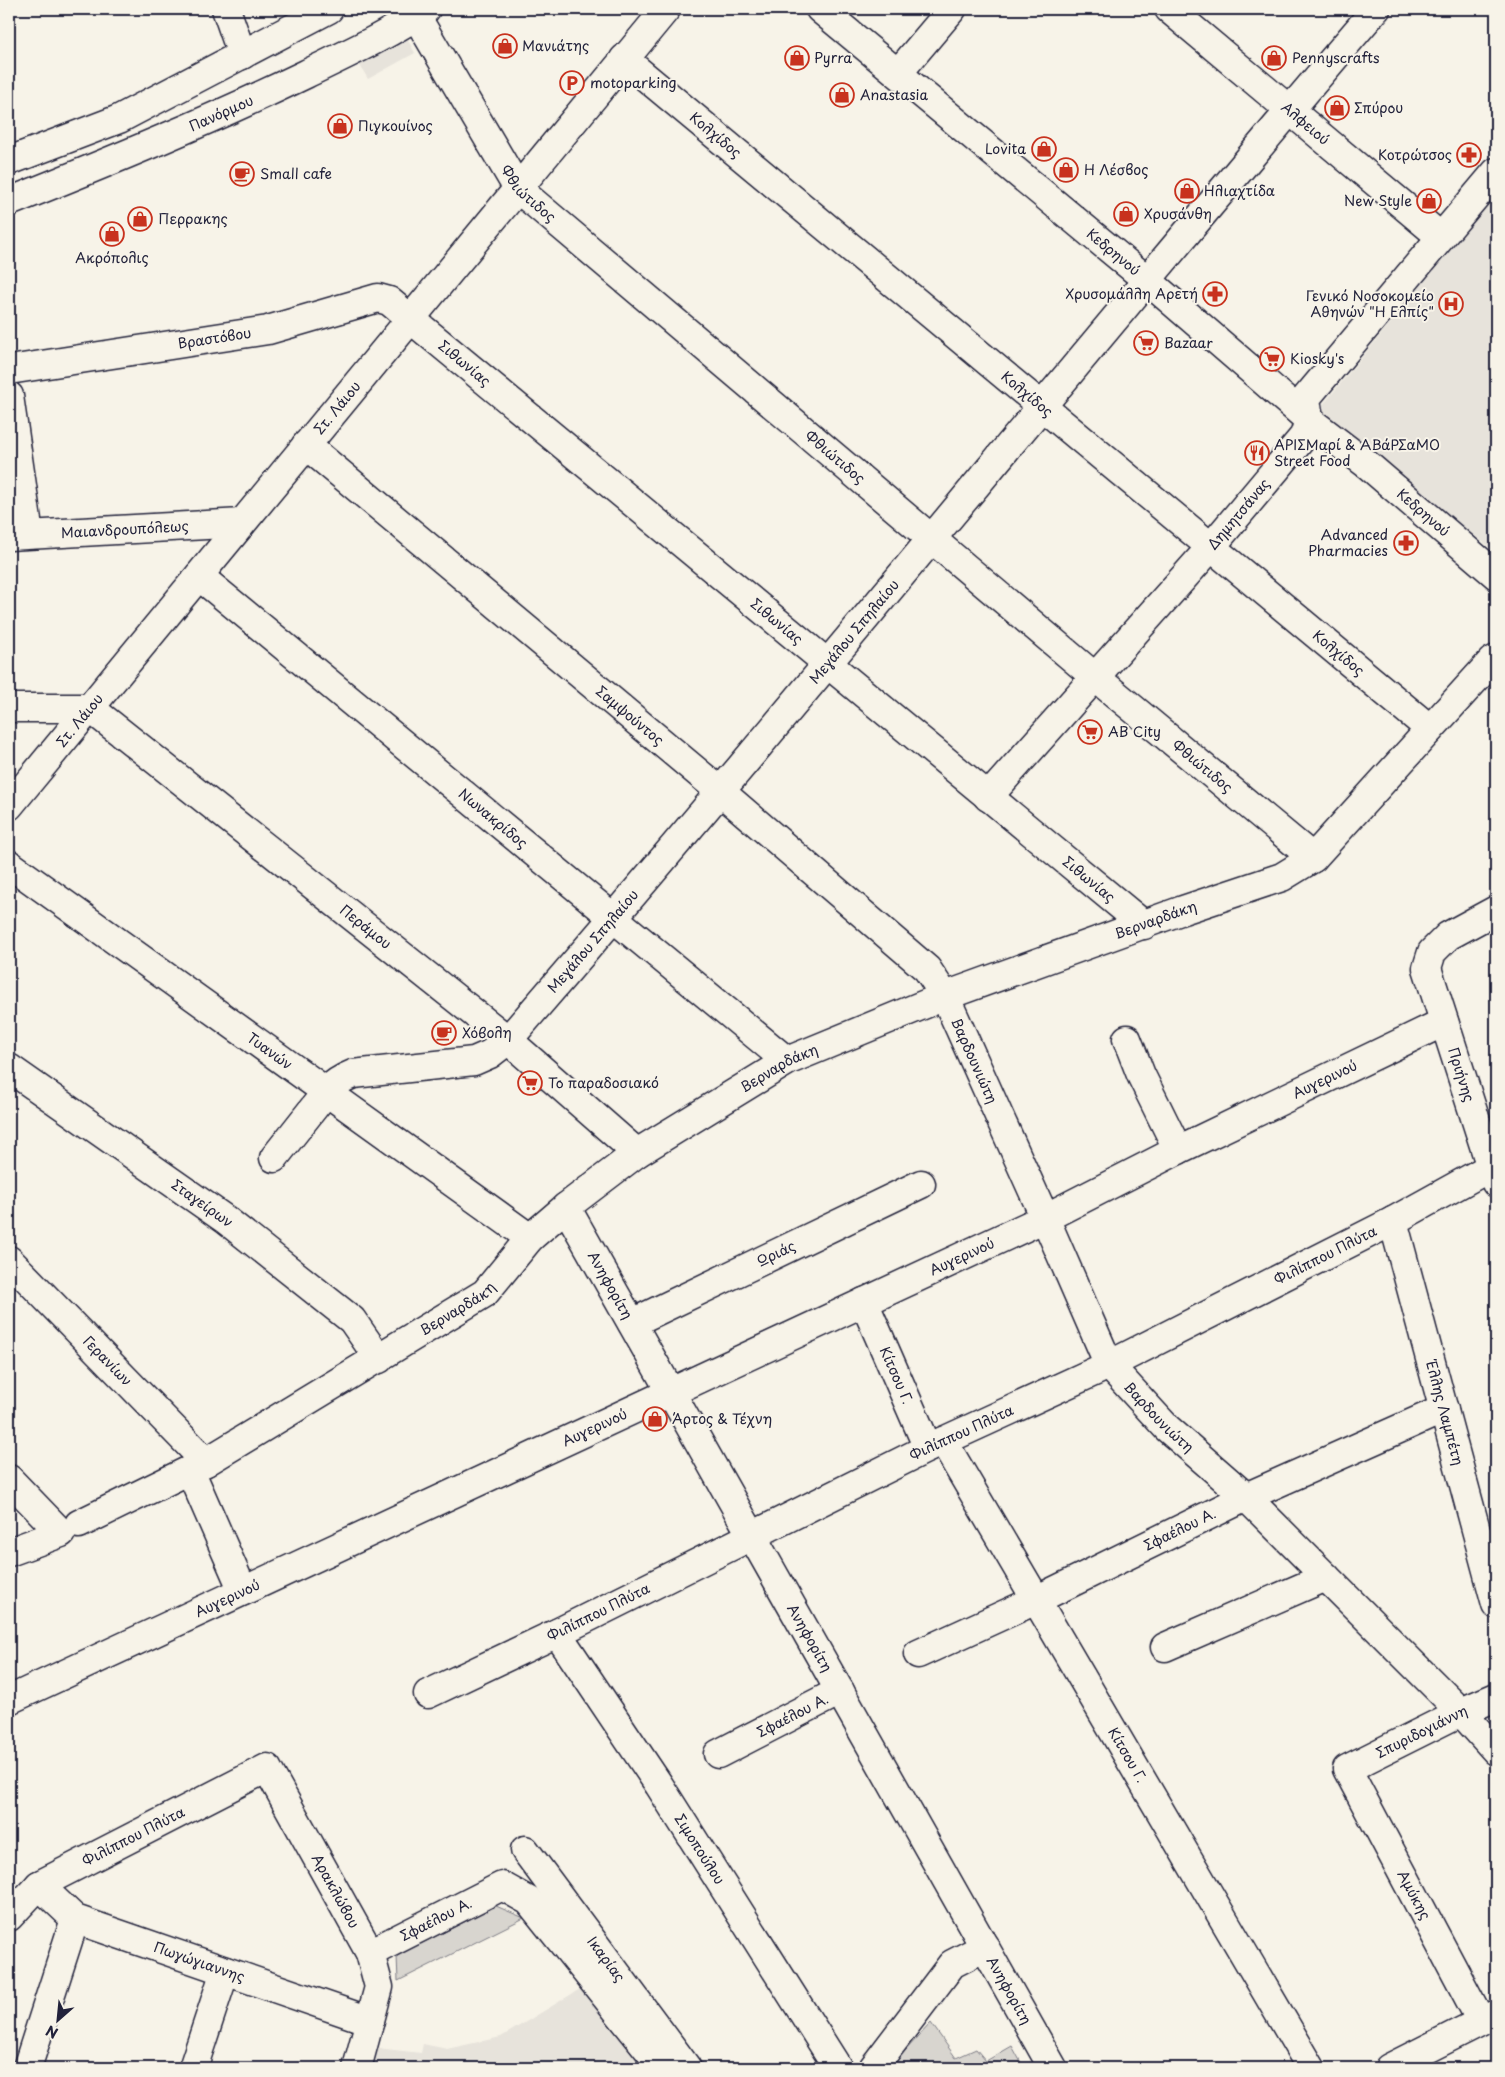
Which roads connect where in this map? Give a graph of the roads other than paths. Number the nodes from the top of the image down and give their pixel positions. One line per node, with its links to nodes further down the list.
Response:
1 (226, 9): 9 (street)
2 (329, 9): 9 (street)
3 (666, 9): 10 (street, Στ. Λάιου)
4 (820, 9): 11 (street, Κεδρηνού)
5 (952, 9): 11 (street)
6 (1169, 9): 12 (street, Αλφειού)
7 (1376, 9): 12 (street, Μεγάλου Σπηλαίου)
8 (418, 11): 15 (street, Φθιώτιδος); 16 (street, Πανόρμου)
9 (242, 54): 13 (street)
10 (624, 59): 15 (street, Στ. Λάιου); 22 (street, Κολχίδος)
11 (898, 73): 18 (street, Κεδρηνού)
12 (1290, 110): 17 (street, Αλφειού); 18 (street, Μεγάλου Σπηλαίου)
13 (9, 161)
14 (1496, 172): 17 (street, Δημητσάνας)
15 (518, 189): 19 (street, Στ. Λάιου); 27 (street, Φθιώτιδος)
16 (9, 202)
17 (1440, 237): 23 (street, Δημητσάνας)
18 (1147, 280): 22 (street, Μεγάλου Σπηλαίου); 23 (street, Κεδρηνού)
19 (411, 319): 20 (street, Βραστόβου); 24 (street, Στ. Λάιου); 32 (street, Σιθωνίας)
20 (9, 370)
21 (9, 396): 26 (street)
22 (1042, 407): 27 (street, Μεγάλου Σπηλαίου); 28 (street, Κολχίδος)
23 (1309, 420): 28 (street, Δημητσάνας); 29 (street, Κεδρηνού)
24 (306, 445): 25 (street, Στ. Λάιου); 37 (street, Σαμψούντος)
25 (242, 523): 26 (street, Μαιανδρουπόλεως); 30 (street, Στ. Λάιου)
26 (19, 535)
27 (932, 539): 32 (street, Μεγάλου Σπηλαίου); 33 (street, Φθιώτιδος)
28 (1210, 547): 33 (street, Δημητσάνας); 36 (street, Κολχίδος)
29 (1496, 575)
30 (199, 576): 35 (street, Στ. Λάιου); 43 (street, Νωνακρίδος)
31 (1495, 660): 36 (street, Βερναρδάκη)
32 (828, 664): 37 (street, Μεγάλου Σπηλαίου); 38 (street, Σιθωνίας)
33 (1095, 677): 38 (street, Δημητσάνας); 40 (street, Φθιώτιδος)
34 (9, 708): 35 (street)
35 (90, 708): 39 (street, Στ. Λάιου); 48 (street, Περάμου)
36 (1430, 729): 40 (street, Βερναρδάκη)
37 (720, 791): 43 (street, Μεγάλου Σπηλαίου); 45 (street, Σαμψούντος)
38 (988, 797): 44 (street, Σιθωνίας)
39 (9, 806)
40 (1313, 858): 44 (street, Βερναρδάκη)
41 (9, 864): 51 (street, Τυανών)
42 (1496, 910): 46 (street, Πριήνης)
43 (613, 918): 48 (street, Μεγάλου Σπηλαίου); 49 (street, Νωνακρίδος)
44 (1144, 925): 45 (street, Βερναρδάκη)
45 (946, 996): 49 (street, Βερναρδάκη); 58 (street, Βαρδουνιώτη)
46 (1444, 1022): 52 (street, Αυγερινού); 55 (street, Πριήνης)
47 (1127, 1039): 52 (street)
48 (508, 1040): 51 (street, Μεγάλου Σπηλαίου); 53 (street, Περάμου)
49 (787, 1061): 53 (street, Βερναρδάκη)
50 (9, 1068): 64 (street, Σταγείρων)
51 (327, 1091): 54 (street, Μεγάλου Σπηλαίου); 60 (street, Τυανών)
52 (1178, 1150): 58 (street, Αυγερινού)
53 (637, 1153): 57 (street, Βερναρδάκη)
54 (274, 1158)
55 (1495, 1171): 59 (street, Φιλίππου Πλύτα)
56 (921, 1184): 63 (street, Ωριάς)
57 (566, 1207): 60 (street, Βερναρδάκη); 63 (street, Ανηφορίτη)
58 (1045, 1218): 62 (street, Αυγερινού); 65 (street, Βαρδουνιώτη)
59 (1393, 1221): 65 (street, Φιλίππου Πλύτα); 67 (street, Έλλης Λαμπέτη)
60 (530, 1238): 64 (street, Βερναρδάκη)
61 (9, 1260): 69 (street, Γερανίων)
62 (864, 1302): 66 (street, Αυγερινού); 68 (street, Κίτσου Γ.)
63 (632, 1323): 66 (street, Ανηφορίτη)
64 (379, 1359): 69 (street, Βερναρδάκη)
65 (1109, 1365): 68 (street, Φιλίππου Πλύτα); 71 (street, Βαρδουνιώτη)
66 (670, 1392): 73 (street, Ανηφορίτη); 76 (street, Αυγερινού)
67 (1444, 1409): 71 (street, Σφαέλου Α.); 78 (street, Έλλης Λαμπέτη)
68 (935, 1444): 73 (street, Φιλίππου Πλύτα); 77 (street, Κίτσου Γ.)
69 (198, 1466): 72 (street, Βερναρδάκη); 76 (street, Γερανίων)
70 (9, 1479): 72 (street)
71 (1246, 1497): 75 (street, Βαρδουνιώτη); 77 (street, Σφαέλου Α.)
72 (70, 1528): 74 (street, Βερναρδάκη)
73 (752, 1536): 79 (street, Φιλίππου Πλύτα); 82 (street, Ανηφορίτη)
74 (9, 1552)
75 (1326, 1577): 80 (street); 86 (street, Βαρδουνιώτη)
76 (243, 1591): 85 (street, Αυγερινού)
77 (1036, 1600): 81 (street, Σφαέλου Α.); 109 (street, Κίτσου Γ.)
78 (1496, 1604)
79 (557, 1633): 83 (street, Φιλίππου Πλύτα); 106 (street, Σιμοπούλου)
80 (1164, 1648)
81 (918, 1654)
82 (840, 1691): 88 (street, Σφαέλου Α.); 96 (street, Ανηφορίτη)
83 (428, 1694)
84 (1496, 1697): 86 (street, Σπυριδογιάννη)
85 (9, 1700)
86 (1461, 1712): 87 (street, Βαρδουνιώτη); 90 (street, Σπυριδογιάννη)
87 (1496, 1751)
88 (718, 1754)
89 (267, 1768): 92 (street, Φιλίππου Πλύτα); 97 (street, Αρακλώβου)
90 (1347, 1768): 99 (street, Αμύκης)
91 (525, 1850): 105 (street, Ικαρίας)
92 (40, 1886): 94 (street, Φιλίππου Πλύτα); 95 (street, Πωγώγιαννης)
93 (502, 1886): 97 (street, Σφαέλου Α.); 104 (street, Ικαρίας)
94 (9, 1917)
95 (75, 1919): 98 (street, Πωγώγιαννης); 101 (street)
96 (985, 1947): 107 (street); 108 (street, Ανηφορίτη)
97 (370, 1954): 100 (street, Αρακλώβου)
98 (225, 1971): 100 (street, Πωγώγιαννης); 102 (street)
99 (1488, 2018): 110 (street)
100 (370, 2021): 103 (street, Αρακλώβου)
101 (27, 2068)
102 (193, 2068)
103 (357, 2068)
104 (663, 2068)
105 (687, 2068)
106 (838, 2068)
107 (873, 2068)
108 (1053, 2068)
109 (1311, 2068)
110 (1390, 2068)

